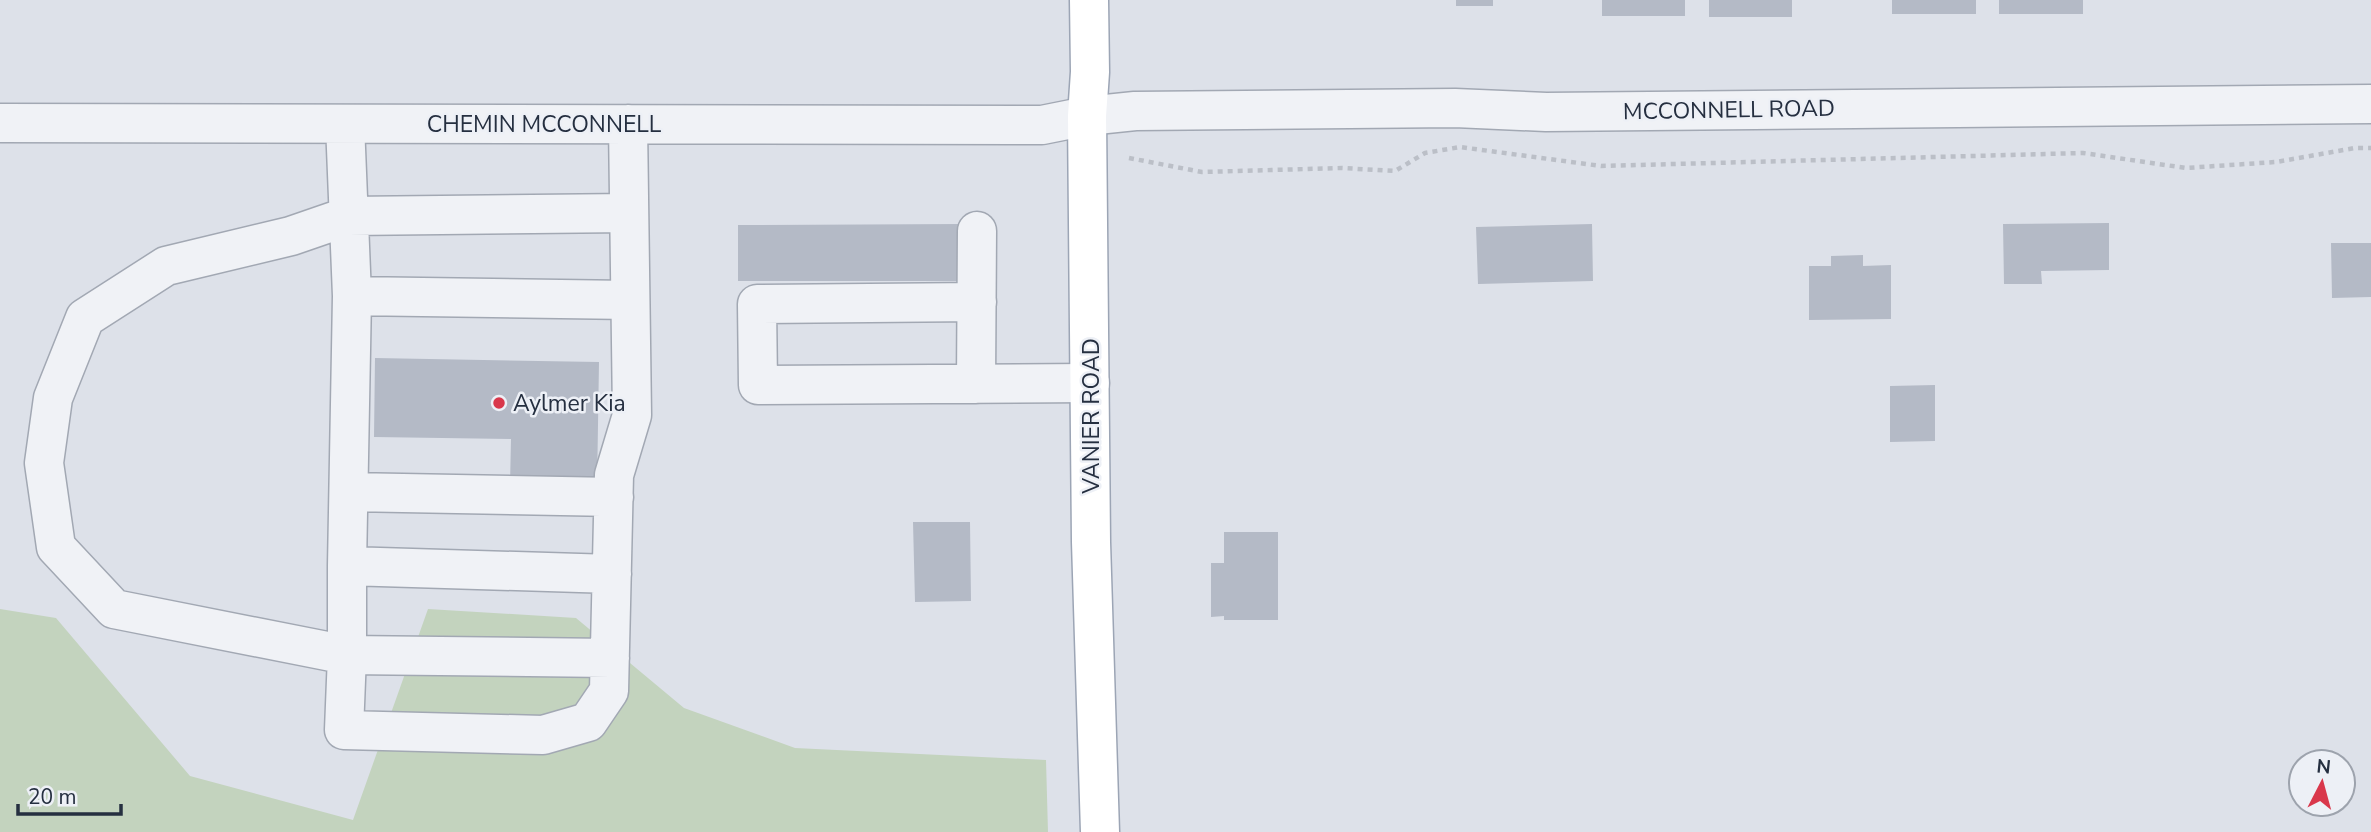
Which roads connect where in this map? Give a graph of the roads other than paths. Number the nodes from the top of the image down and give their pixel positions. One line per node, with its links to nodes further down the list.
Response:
1 (1088, 0): 3 (main road, VANIER ROAD)
2 (2371, 104): 3 (street, MCCONNELL ROAD)
3 (1087, 116): 6 (street, CHEMIN MCCONNELL); 13 (main road, VANIER ROAD)
4 (0, 123): 5 (street, CHEMIN MCCONNELL)
5 (345, 124): 6 (street, CHEMIN MCCONNELL); 8 (street)
6 (628, 124): 7 (street)
7 (629, 213): 8 (street); 11 (street)
8 (349, 216): 10 (street); 19 (street)
9 (977, 231): 12 (street)
10 (352, 296): 11 (street); 15 (street)
11 (631, 300): 16 (street)
12 (976, 302): 14 (street); 14 (street)
13 (1090, 383): 14 (street); 21 (main road, VANIER ROAD)
14 (976, 384)
15 (349, 492): 16 (street); 17 (street)
16 (614, 497): 18 (street)
17 (347, 566): 18 (street); 19 (street)
18 (612, 574): 20 (street)
19 (347, 655): 20 (street); 20 (street)
20 (610, 659)
21 (1100, 832)

